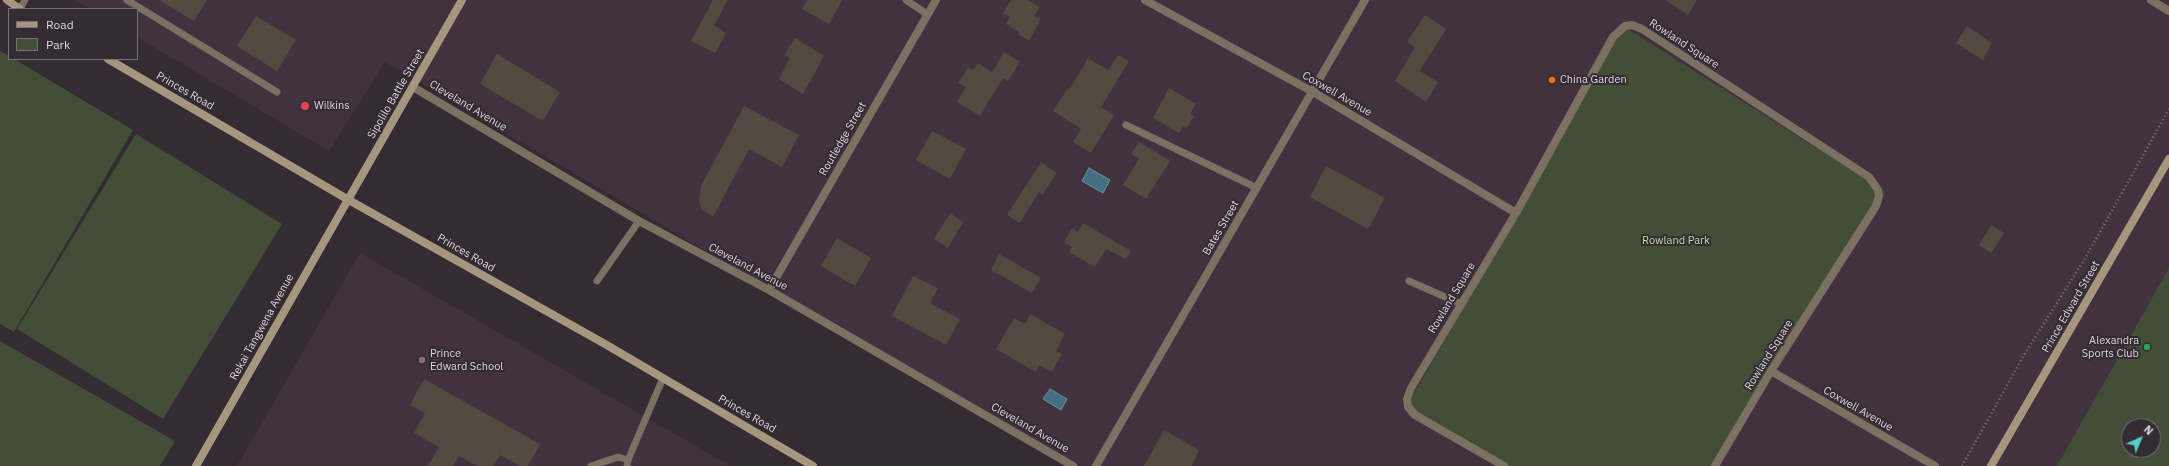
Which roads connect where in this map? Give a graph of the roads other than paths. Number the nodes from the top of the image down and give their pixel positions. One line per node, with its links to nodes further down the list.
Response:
1 (7, 0): 9 (main road)
2 (127, 0): 14 (lane)
3 (462, 0): 13 (main road, Sipolilo Battle Street)
4 (906, 0): 11 (lane)
5 (936, 0): 11 (street, Routledge Street)
6 (1145, 0): 15 (street, Coxwell Avenue)
7 (1365, 0): 15 (street, Bates Street)
8 (2151, 0): 10 (street)
9 (19, 8)
10 (2169, 11)
11 (927, 14): 24 (street, Routledge Street)
12 (110, 60): 19 (main road, Princes Road)
13 (413, 87): 19 (main road, Sipolilo Battle Street); 21 (street, Cleveland Avenue)
14 (277, 92)
15 (1313, 92): 18 (street, Bates Street); 20 (street, Coxwell Avenue)
16 (1126, 125): 18 (lane)
17 (2169, 159): 37 (main road, Prince Edward Street)
18 (1257, 188): 33 (street, Bates Street)
19 (347, 199): 27 (main road, Princes Road); 29 (main road, Rekai Tangwena Avenue)
20 (1516, 213): 25 (street, Rowland Square); 26 (street, Rowland Square)
21 (639, 221): 22 (lane); 24 (street, Cleveland Avenue)
22 (597, 281)
23 (1409, 281): 25 (lane)
24 (769, 290): 32 (street, Cleveland Avenue)
25 (1461, 304): 34 (street, Rowland Square)
26 (1771, 371): 35 (street, Rowland Square); 36 (street, Coxwell Avenue)
27 (663, 378): 28 (lane); 31 (main road, Princes Road)
28 (628, 463): 30 (lane)
29 (196, 466)
30 (591, 466)
31 (813, 466)
32 (1073, 466)
33 (1096, 466)
34 (1504, 466)
35 (1715, 466)
36 (1935, 466)
37 (1991, 466)

